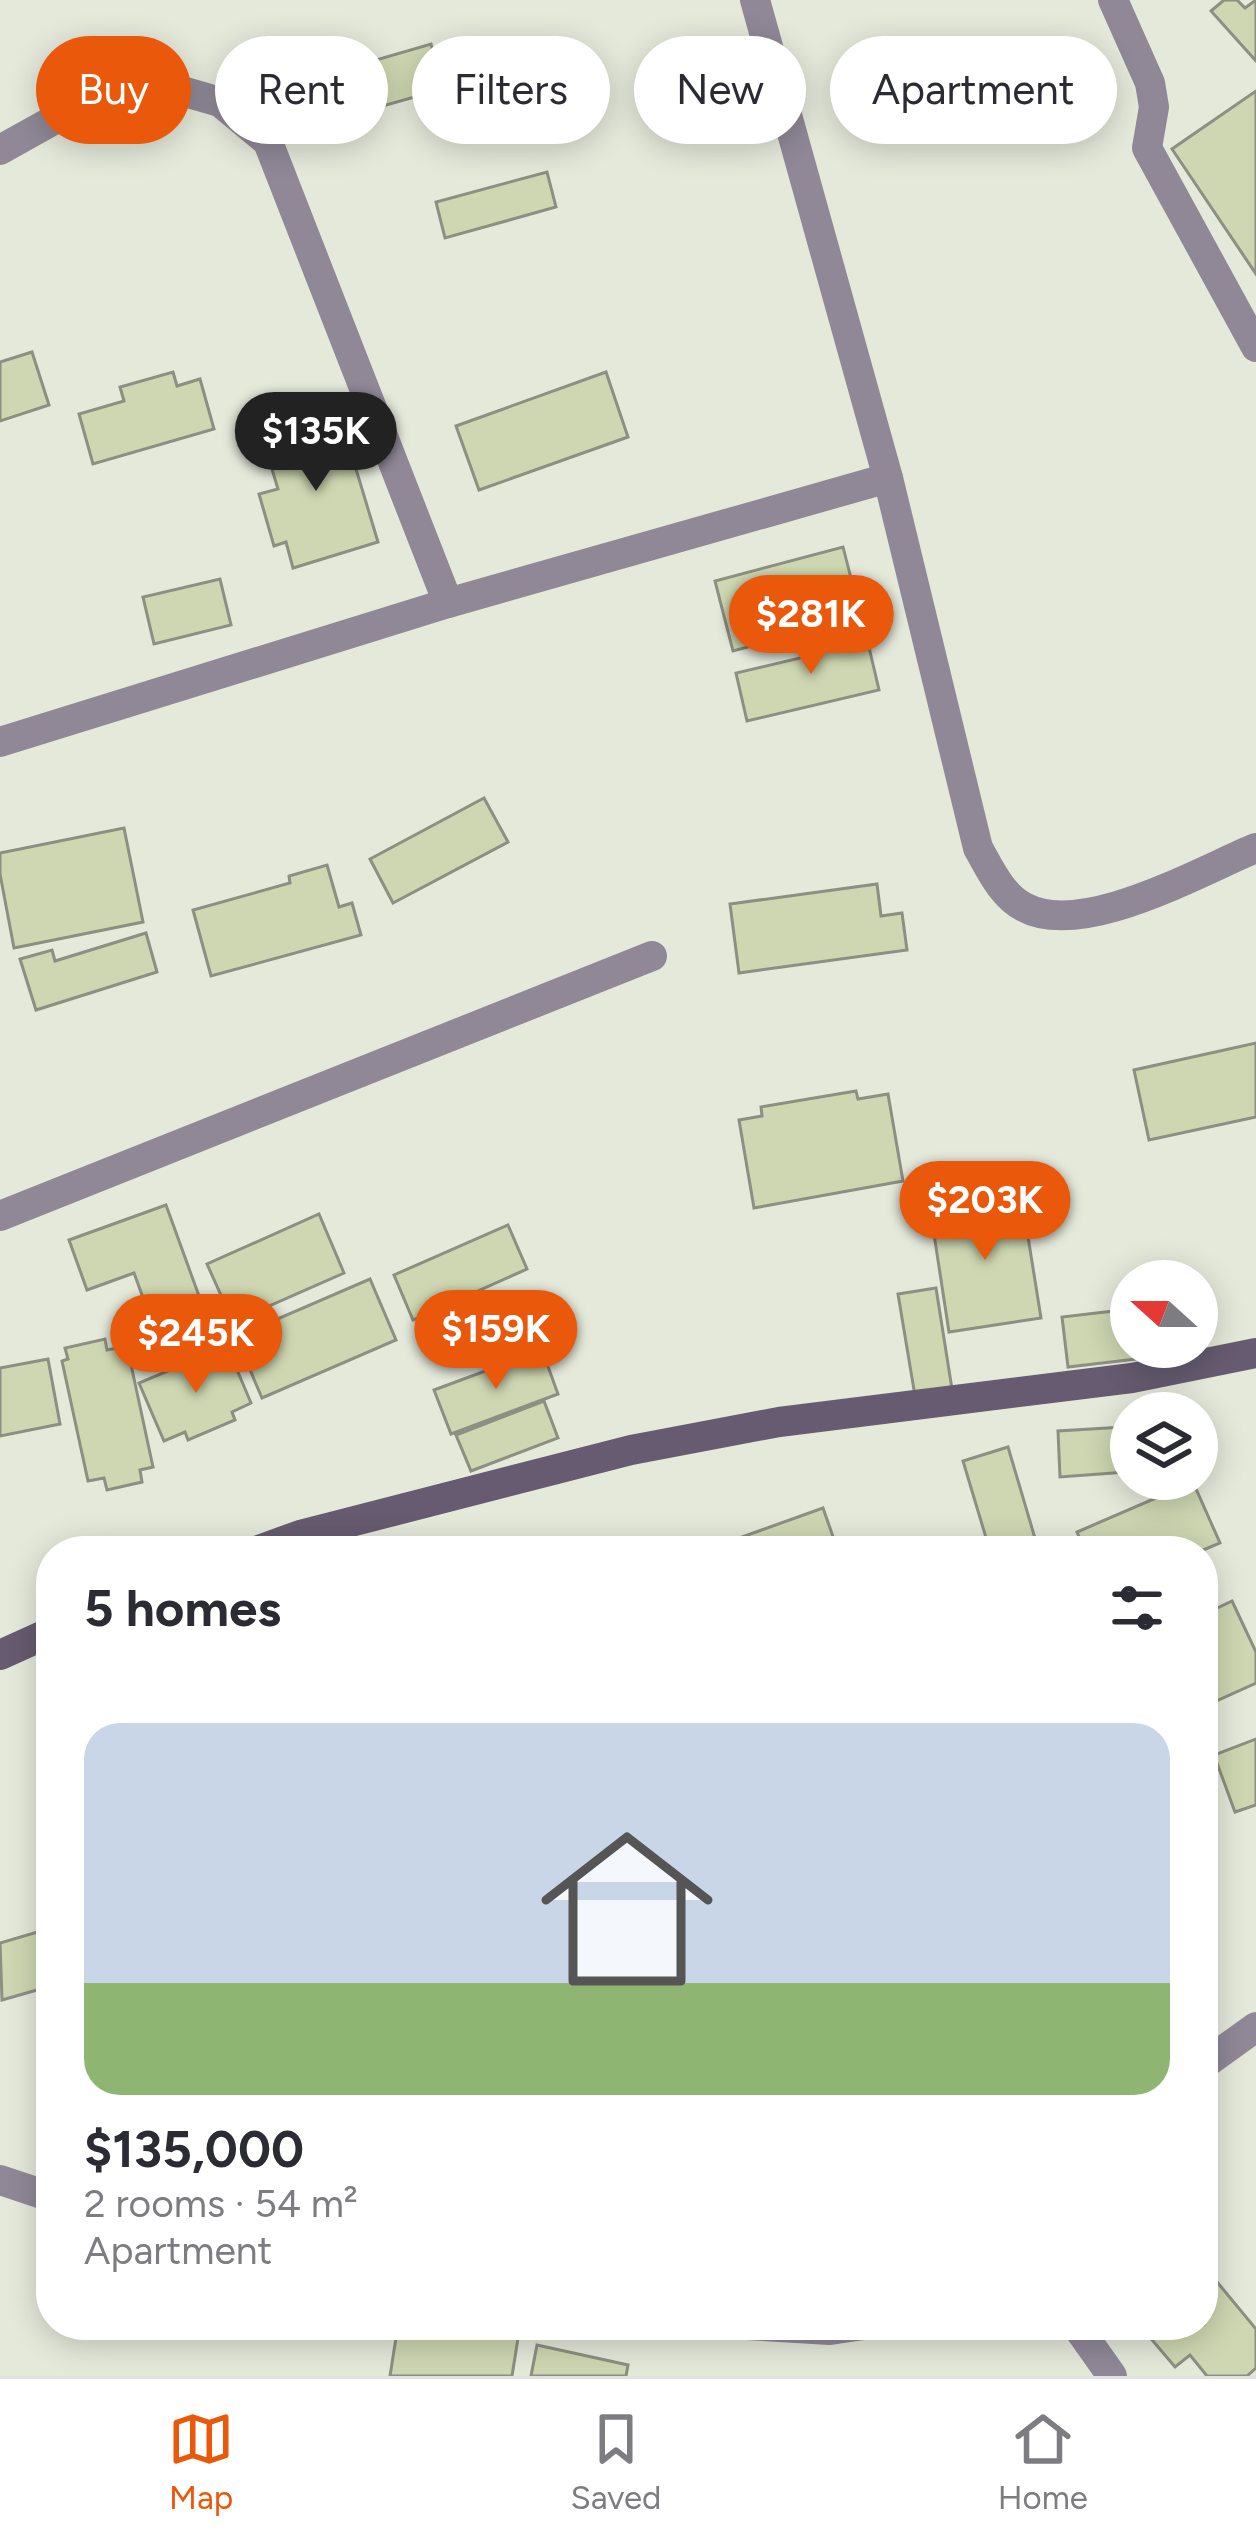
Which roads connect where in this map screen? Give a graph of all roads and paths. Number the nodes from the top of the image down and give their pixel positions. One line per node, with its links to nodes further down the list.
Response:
1 (755, 0): 5 (street)
2 (1113, 0): 4 (street)
3 (0, 150): 6 (street)
4 (1256, 347)
5 (888, 478): 6 (street); 8 (street)
6 (448, 603): 7 (street)
7 (0, 742)
8 (1256, 848)
9 (652, 956): 10 (street)
10 (0, 1216)
11 (1256, 1353): 12 (street)
12 (297, 1536)
13 (36, 1639): 14 (street)
14 (0, 1655)
15 (1256, 2027): 16 (street)
16 (1218, 2054)
17 (0, 2180): 18 (street)
18 (36, 2192)
19 (1087, 2340): 20 (street)
20 (1112, 2376)

